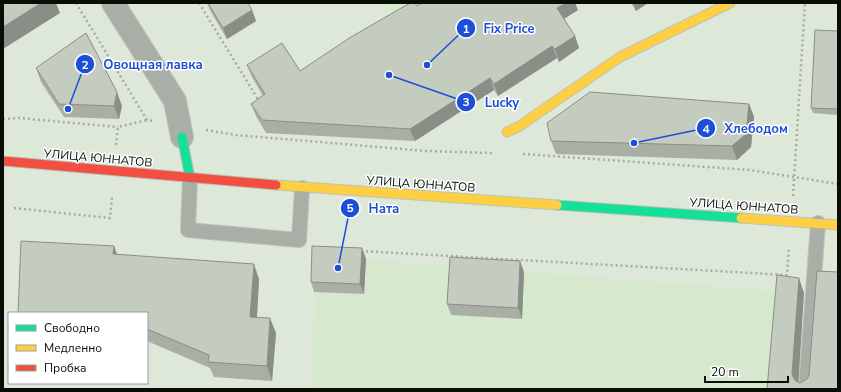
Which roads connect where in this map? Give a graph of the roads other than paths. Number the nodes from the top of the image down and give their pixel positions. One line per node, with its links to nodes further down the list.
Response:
1 (113, 3): 3 (street)
2 (730, 3): 4 (street)
3 (181, 131): 6 (street)
4 (507, 132)
5 (3, 161): 6 (street, УЛИЦА ЮННАТОВ)
6 (190, 178): 7 (street, УЛИЦА ЮННАТОВ); 7 (lane)
7 (302, 188): 8 (street, УЛИЦА ЮННАТОВ)
8 (818, 223): 9 (street, УЛИЦА ЮННАТОВ); 10 (lane)
9 (838, 225)
10 (806, 389)

